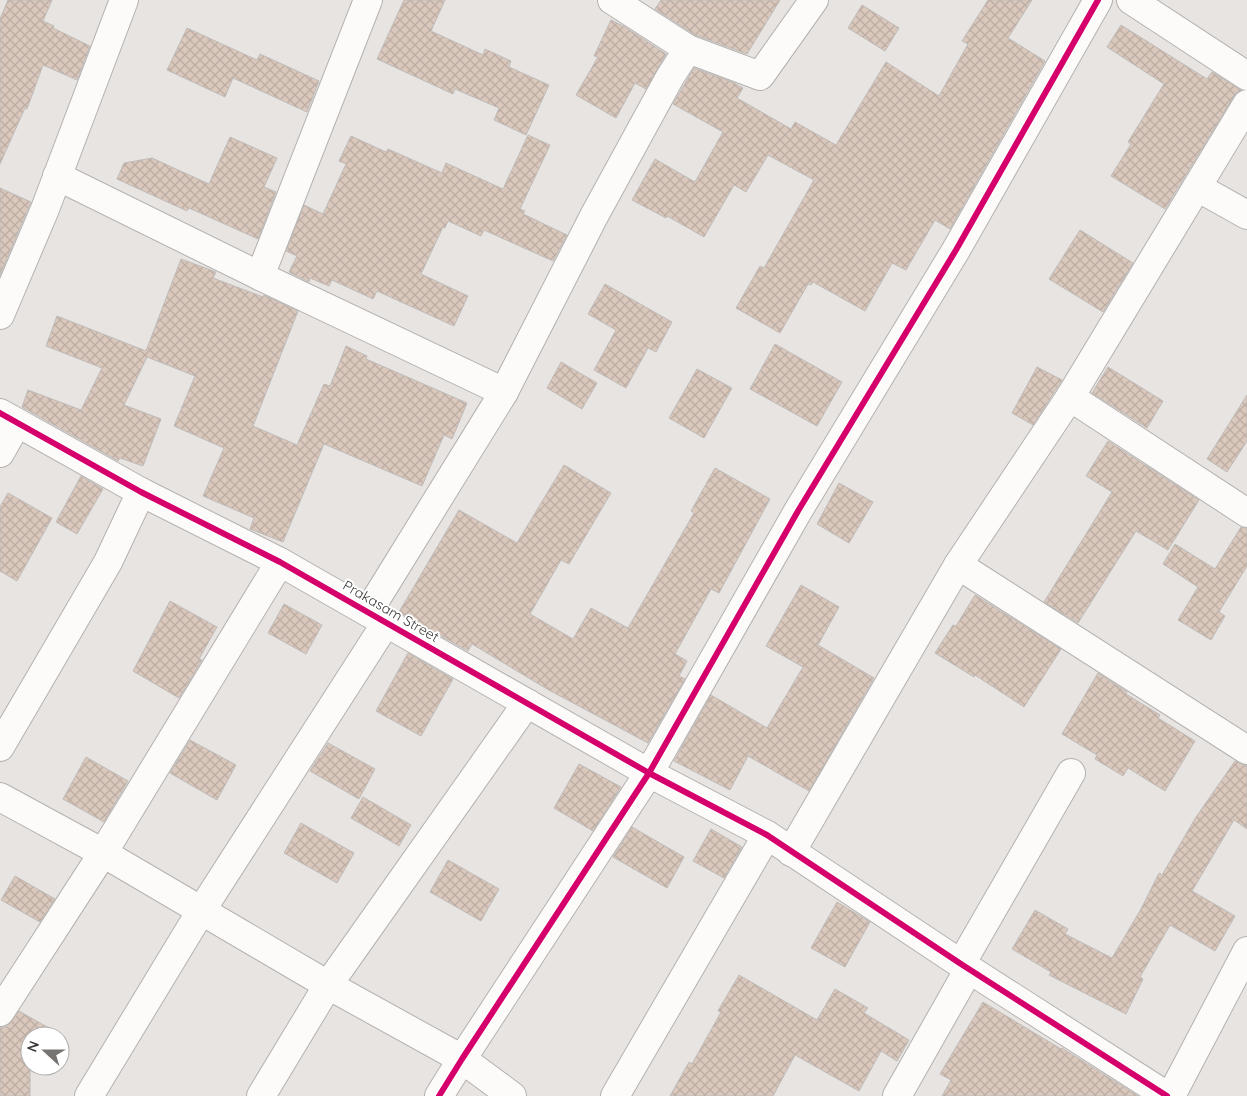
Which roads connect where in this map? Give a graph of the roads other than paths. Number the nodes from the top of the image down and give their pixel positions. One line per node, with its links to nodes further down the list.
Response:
1 (124, 0): 10 (street)
2 (368, 0): 13 (street)
3 (612, 0): 7 (street)
4 (814, 0): 7 (street)
5 (1098, 0): 27 (street)
6 (1132, 0): 8 (street)
7 (688, 49): 15 (street)
8 (1247, 76)
9 (1247, 104): 11 (street)
10 (57, 176): 13 (street); 14 (street)
11 (1197, 187): 12 (street); 16 (street)
12 (1247, 215)
13 (260, 276): 15 (street)
14 (0, 315)
15 (504, 392): 23 (street)
16 (1070, 397): 20 (street); 22 (street)
17 (9, 418): 18 (street); 19 (street, Prakasam Street)
18 (0, 453)
19 (141, 492): 21 (street, Prakasam Street); 25 (street)
20 (1247, 513)
21 (280, 562): 23 (street, Prakasam Street); 32 (street)
22 (958, 565): 26 (street); 31 (street)
23 (377, 618): 24 (street, Prakasam Street); 33 (street)
24 (527, 703): 27 (street, Prakasam Street); 36 (street)
25 (0, 747)
26 (1247, 750)
27 (649, 773): 30 (street, Prakasam Street); 38 (street)
28 (1071, 773): 35 (street)
29 (0, 797): 32 (street)
30 (767, 835): 31 (street, Prakasam Street); 43 (street)
31 (791, 852): 35 (street, Prakasam Street)
32 (104, 853): 33 (street); 37 (street)
33 (201, 911): 36 (street); 39 (street)
34 (1247, 951): 46 (street)
35 (965, 967): 44 (street); 45 (street, Prakasam Street)
36 (328, 985): 38 (street); 40 (street)
37 (0, 1012)
38 (462, 1059): 41 (street); 42 (street)
39 (89, 1096)
40 (261, 1096)
41 (439, 1096)
42 (512, 1096)
43 (615, 1096)
44 (897, 1096)
45 (1167, 1096)
46 (1171, 1096)

